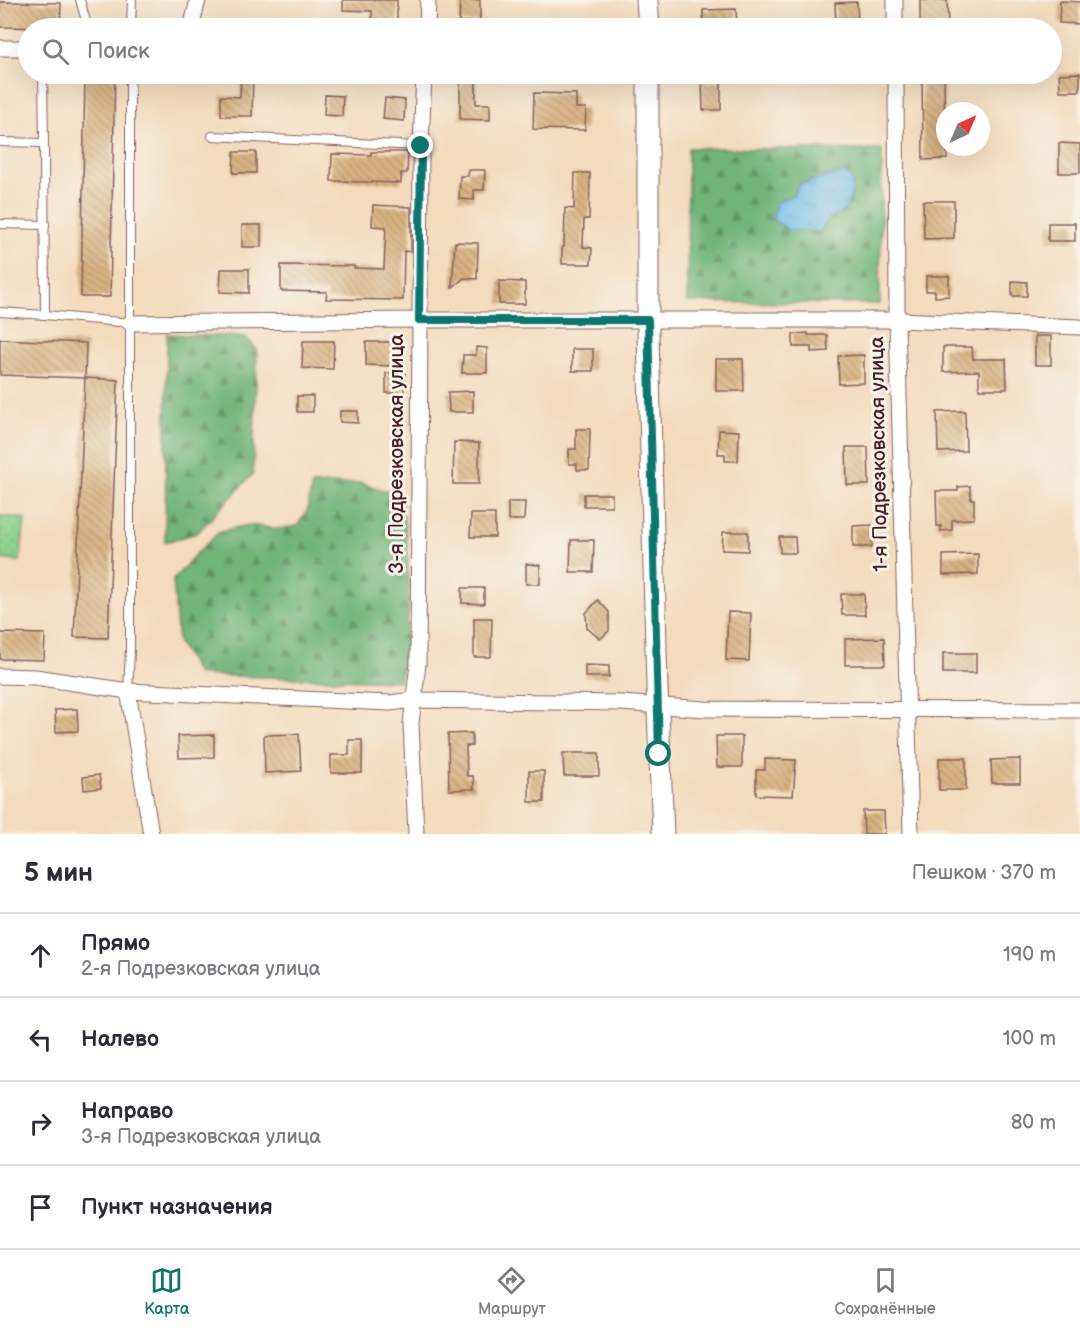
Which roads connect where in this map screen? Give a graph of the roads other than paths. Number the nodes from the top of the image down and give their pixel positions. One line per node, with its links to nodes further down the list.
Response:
1 (80, 0): 7 (lane)
2 (132, 0): 8 (lane)
3 (198, 0): 9 (street)
4 (428, 0): 10 (street)
5 (647, 0): 11 (street)
6 (895, 0): 12 (street)
7 (85, 18)
8 (131, 18)
9 (194, 18)
10 (427, 18)
11 (648, 18)
12 (895, 18)
13 (0, 48): 14 (street)
14 (18, 48)
15 (43, 84): 22 (lane)
16 (130, 84): 31 (lane)
17 (424, 84): 23 (street, 3-я Подрезковская улица)
18 (648, 84): 29 (street)
19 (896, 84): 30 (street, 1-я Подрезковская улица)
20 (212, 136): 23 (lane)
21 (0, 142): 22 (lane)
22 (44, 143): 25 (lane)
23 (421, 146): 28 (street, 3-я Подрезковская улица)
24 (0, 224): 25 (lane)
25 (45, 225): 27 (lane)
26 (0, 312): 27 (lane)
27 (45, 315): 31 (lane)
28 (419, 320): 29 (street); 31 (street); 35 (street, 3-я Подрезковская улица)
29 (648, 320): 30 (street); 36 (street)
30 (897, 320): 32 (street); 37 (street, 1-я Подрезковская улица)
31 (130, 323): 34 (lane)
32 (1080, 327)
33 (0, 676): 34 (street)
34 (128, 691): 35 (street); 39 (street)
35 (413, 700): 36 (street); 40 (street, 3-я Подрезковская улица)
36 (657, 706): 37 (street); 41 (street)
37 (906, 710): 38 (street); 42 (street, 1-я Подрезковская улица)
38 (1080, 710)
39 (151, 834)
40 (416, 834)
41 (663, 834)
42 (911, 834)

